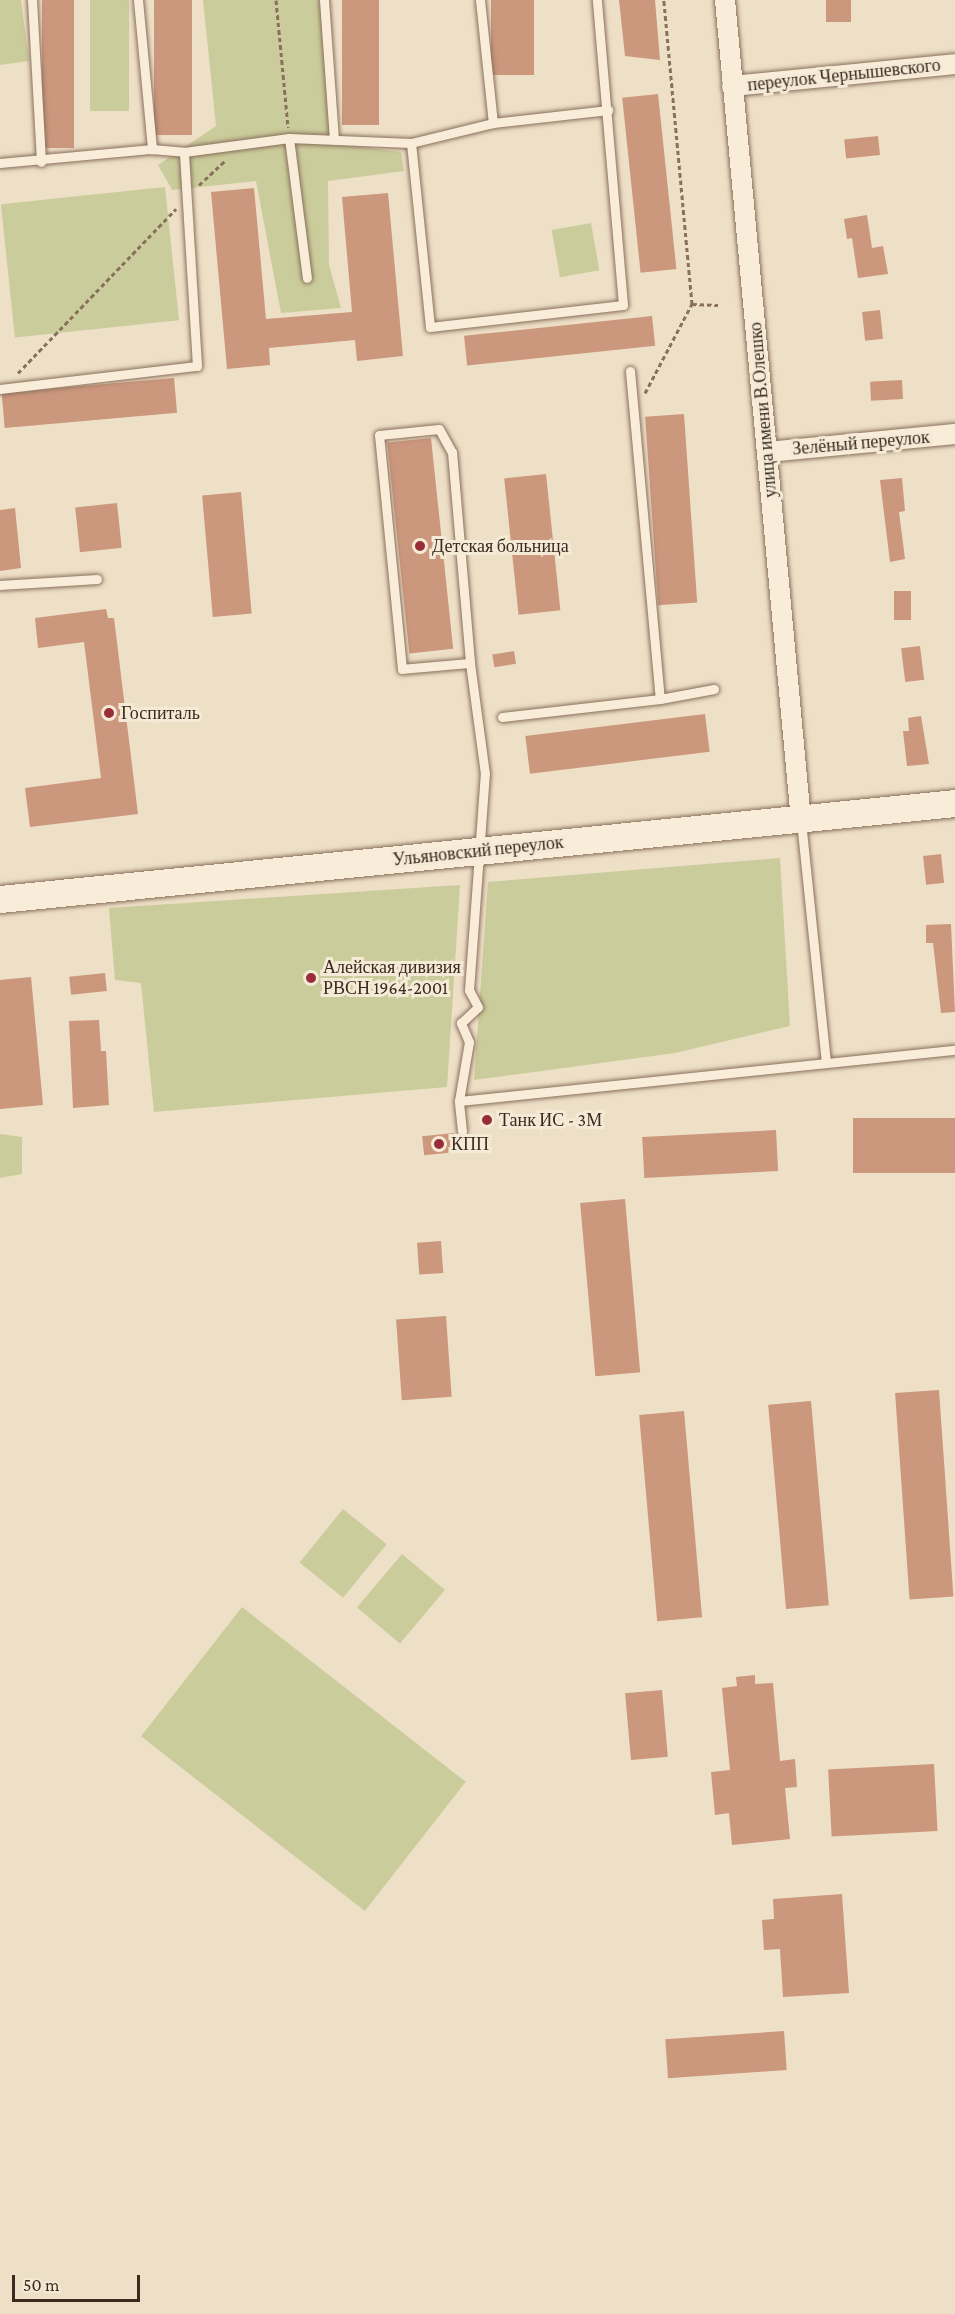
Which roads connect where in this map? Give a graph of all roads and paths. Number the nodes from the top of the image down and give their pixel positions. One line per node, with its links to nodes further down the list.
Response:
1 (32, 0): 19 (lane)
2 (138, 0): 17 (lane)
3 (276, 0): 13 (path)
4 (324, 0): 14 (lane)
5 (480, 0): 12 (lane)
6 (597, 0): 11 (lane)
7 (664, 0): 23 (path)
8 (725, 0): 10 (street, улица имени В.Олешко)
9 (955, 64): 10 (street, переулок Чернышевского)
10 (732, 86): 29 (street, улица имени В.Олешко)
11 (608, 110): 12 (lane); 16 (lane)
12 (493, 123): 16 (lane)
13 (289, 138): 14 (lane); 15 (lane); 22 (lane)
14 (334, 141): 16 (lane)
15 (243, 143): 18 (lane); 21 (path)
16 (411, 143)
17 (152, 149): 18 (lane); 19 (lane)
18 (184, 152): 21 (lane)
19 (40, 162): 20 (lane)
20 (0, 163)
21 (185, 199): 26 (path); 26 (lane)
22 (308, 278)
23 (692, 304): 24 (path); 27 (path)
24 (718, 305)
25 (630, 371): 27 (lane)
26 (1, 389)
27 (633, 416): 34 (lane)
28 (955, 434): 29 (street, Зелёный переулок)
29 (767, 452): 37 (street, улица имени В.Олешко)
30 (97, 579): 31 (lane)
31 (0, 585)
32 (470, 663): 32 (lane); 38 (lane)
33 (714, 689): 34 (lane)
34 (660, 699): 35 (lane)
35 (502, 717)
36 (955, 803): 37 (main road, Ульяновский переулок)
37 (801, 821): 38 (main road, Ульяновский переулок); 41 (lane)
38 (479, 850): 39 (main road, Ульяновский переулок); 42 (lane)
39 (0, 899)
40 (955, 1050): 41 (lane)
41 (826, 1062): 42 (lane)
42 (459, 1101): 43 (lane)
43 (462, 1131)

